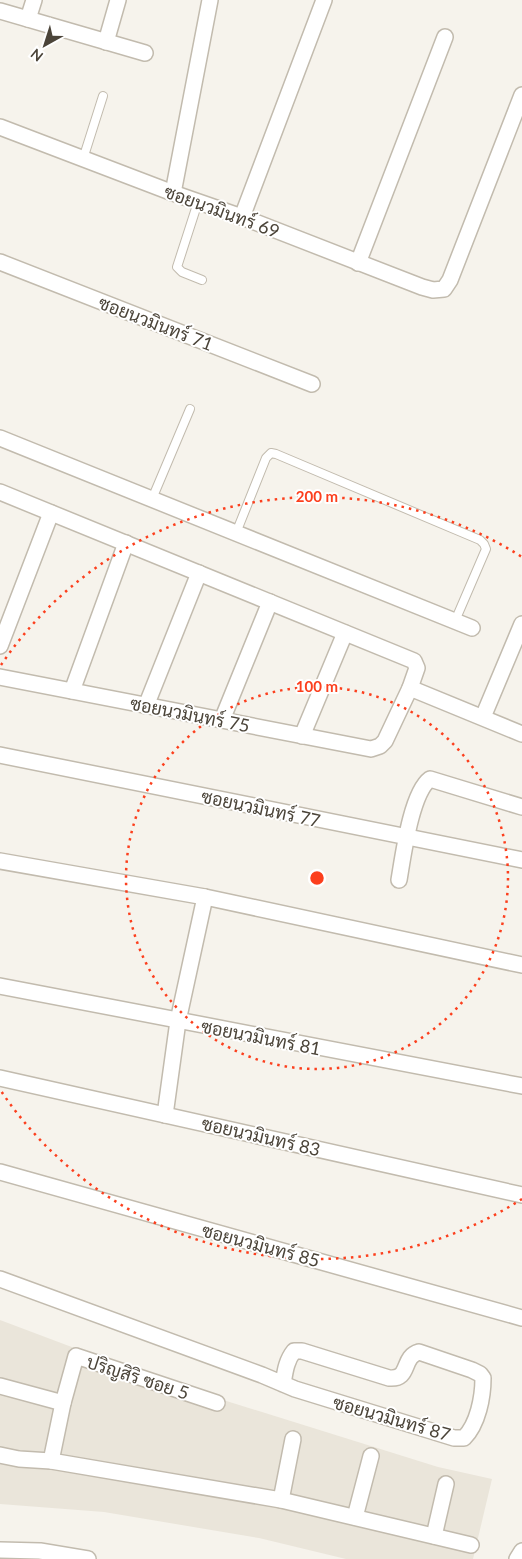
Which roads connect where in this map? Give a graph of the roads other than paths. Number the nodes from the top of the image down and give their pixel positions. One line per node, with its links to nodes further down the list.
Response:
1 (34, 0): 6 (street)
2 (118, 0): 8 (street)
3 (210, 0): 14 (street)
4 (324, 0): 16 (street)
5 (0, 11): 6 (street)
6 (28, 19): 8 (street)
7 (445, 37): 18 (street)
8 (106, 42): 9 (street)
9 (144, 53)
10 (522, 95): 18 (street, ซอยนวมินทร์ 69)
11 (104, 96): 13 (lane)
12 (0, 127): 13 (street, ซอยนวมินทร์ 69)
13 (83, 159): 14 (street, ซอยนวมินทร์ 69)
14 (173, 193): 15 (street, ซอยนวมินทร์ 69)
15 (198, 202): 16 (street, ซอยนวมินทร์ 69); 19 (lane)
16 (242, 217): 18 (street, ซอยนวมินทร์ 69)
17 (0, 262): 20 (street, ซอยนวมินทร์ 71)
18 (358, 262)
19 (202, 280)
20 (312, 384)
21 (190, 409): 24 (lane)
22 (0, 438): 24 (street)
23 (0, 492): 25 (street)
24 (152, 499): 26 (street)
25 (51, 513): 27 (street); 34 (street)
26 (236, 533): 30 (street); 30 (lane)
27 (126, 543): 28 (street); 37 (street)
28 (198, 573): 29 (street); 38 (street)
29 (270, 602): 33 (street); 40 (street)
30 (454, 621): 32 (street)
31 (522, 624): 39 (street)
32 (472, 628)
33 (345, 633): 36 (street); 42 (street)
34 (0, 646)
35 (0, 677): 37 (street, ซอยนวมินทร์ 75)
36 (410, 688): 39 (street); 42 (street, ซอยนวมินทร์ 75)
37 (72, 691): 38 (street, ซอยนวมินทร์ 75)
38 (146, 706): 40 (street, ซอยนวมินทร์ 75)
39 (483, 717): 41 (street)
40 (222, 720): 42 (street, ซอยนวมินทร์ 75)
41 (522, 734)
42 (302, 736)
43 (0, 755): 45 (street, ซอยนวมินทร์ 77)
44 (522, 808): 45 (street)
45 (406, 837): 46 (street, ซอยนวมินทร์ 77); 48 (street)
46 (522, 860)
47 (0, 861): 49 (street)
48 (399, 880)
49 (205, 897): 50 (street); 52 (street)
50 (522, 966)
51 (0, 986): 52 (street, ซอยนวมินทร์ 81)
52 (178, 1021): 54 (street, ซอยนวมินทร์ 81); 55 (street)
53 (0, 1078): 55 (street, ซอยนวมินทร์ 83)
54 (522, 1086)
55 (165, 1115): 57 (street, ซอยนวมินทร์ 83)
56 (0, 1172): 59 (street, ซอยนวมินทร์ 85)
57 (522, 1195)
58 (0, 1279): 60 (street, ซอยนวมินทร์ 87)
59 (522, 1318)
60 (282, 1384): 60 (street, ซอยนวมินทร์ 87)
61 (0, 1386): 62 (street)
62 (63, 1403): 63 (street, ปริญสิริ ซอย 5); 67 (street, ปริญสิริ ซอย 5)
63 (217, 1403)
64 (294, 1439): 69 (street)
65 (0, 1455): 67 (street)
66 (371, 1456): 70 (street)
67 (51, 1461): 69 (street)
68 (446, 1484): 71 (street)
69 (281, 1500): 70 (street)
70 (355, 1517): 71 (street)
71 (434, 1536): 72 (street)
72 (471, 1545)
73 (0, 1550): 75 (street)
74 (522, 1551): 76 (street)
75 (88, 1559)
76 (517, 1559)

